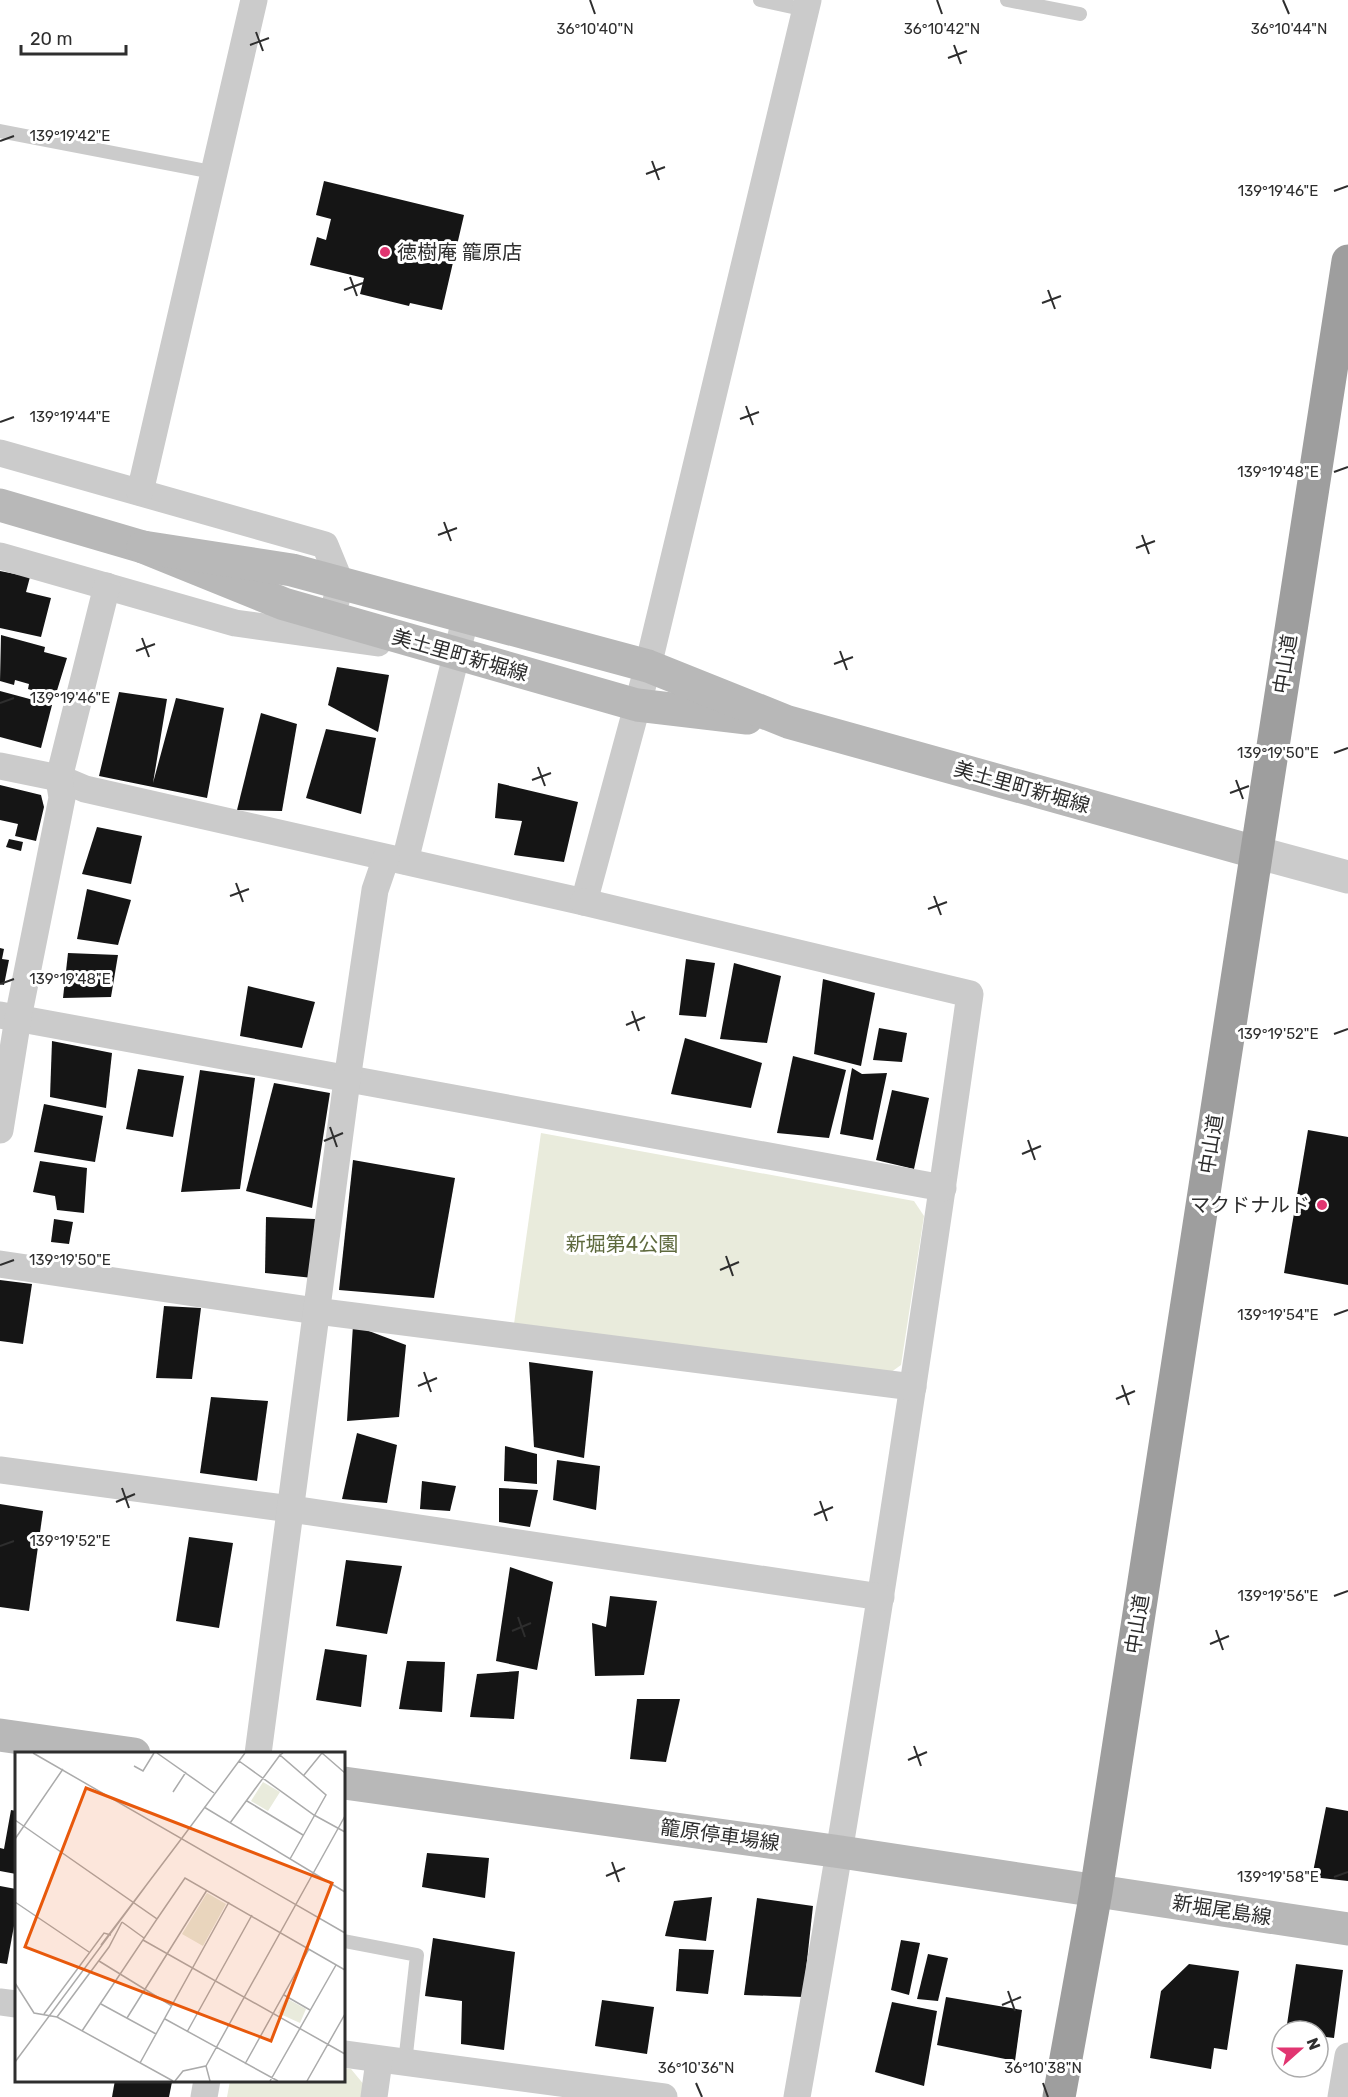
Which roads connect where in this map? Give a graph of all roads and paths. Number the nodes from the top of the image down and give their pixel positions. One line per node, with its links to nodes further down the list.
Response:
1 (254, 0): 7 (street)
2 (760, 0): 4 (lane)
3 (1008, 0): 5 (lane)
4 (807, 5): 19 (street)
5 (1080, 14)
6 (0, 131): 7 (lane)
7 (212, 172): 10 (street)
8 (1348, 261): 24 (highway, 中山道)
9 (0, 453): 10 (street)
10 (140, 492): 14 (street)
11 (0, 505): 12 (main road, 美土里町新堀線)
12 (143, 547): 14 (main road, 美土里町新堀線); 17 (main road, 美土里町新堀線)
13 (0, 556): 15 (street)
14 (341, 584): 16 (main road, 美土里町新堀線); 17 (street)
15 (106, 586): 18 (street); 23 (street)
16 (466, 616): 18 (street); 19 (main road, 美土里町新堀線)
17 (331, 618): 18 (main road, 美土里町新堀線)
18 (457, 654): 20 (main road, 美土里町新堀線); 25 (street)
19 (648, 666): 20 (street); 21 (main road, 美土里町新堀線)
20 (638, 705): 21 (main road, 美土里町新堀線); 27 (street)
21 (788, 722): 24 (main road, 美土里町新堀線)
22 (0, 766): 23 (street)
23 (59, 778): 25 (street); 28 (street)
24 (1255, 852): 26 (street); 43 (highway, 中山道)
25 (395, 860): 27 (street); 29 (street)
26 (1348, 877)
27 (584, 902): 31 (street)
28 (9, 1017): 29 (street); 30 (street)
29 (347, 1080): 31 (street); 33 (street)
30 (0, 1130)
31 (943, 1188): 34 (street)
32 (0, 1264): 33 (street)
33 (316, 1311): 34 (street); 36 (street)
34 (914, 1387): 37 (street)
35 (0, 1470): 36 (street)
36 (291, 1509): 37 (street); 40 (street)
37 (881, 1597): 42 (street)
38 (0, 1735): 39 (main road)
39 (120, 1752)
40 (258, 1752)
41 (345, 1783): 42 (main road, 籠原停車場線)
42 (841, 1852): 43 (main road, 籠原停車場線); 55 (street)
43 (1096, 1892): 44 (main road, 新堀尾島線); 56 (highway, 中山道)
44 (1348, 1929)
45 (345, 1941): 50 (lane)
46 (0, 2002): 47 (street)
47 (15, 2004)
48 (345, 2054): 50 (street)
49 (1348, 2056): 57 (street)
50 (392, 2062): 53 (street); 54 (street)
51 (207, 2082): 52 (street)
52 (204, 2097)
53 (374, 2097)
54 (664, 2097)
55 (797, 2097)
56 (1059, 2097)
57 (1341, 2097)

